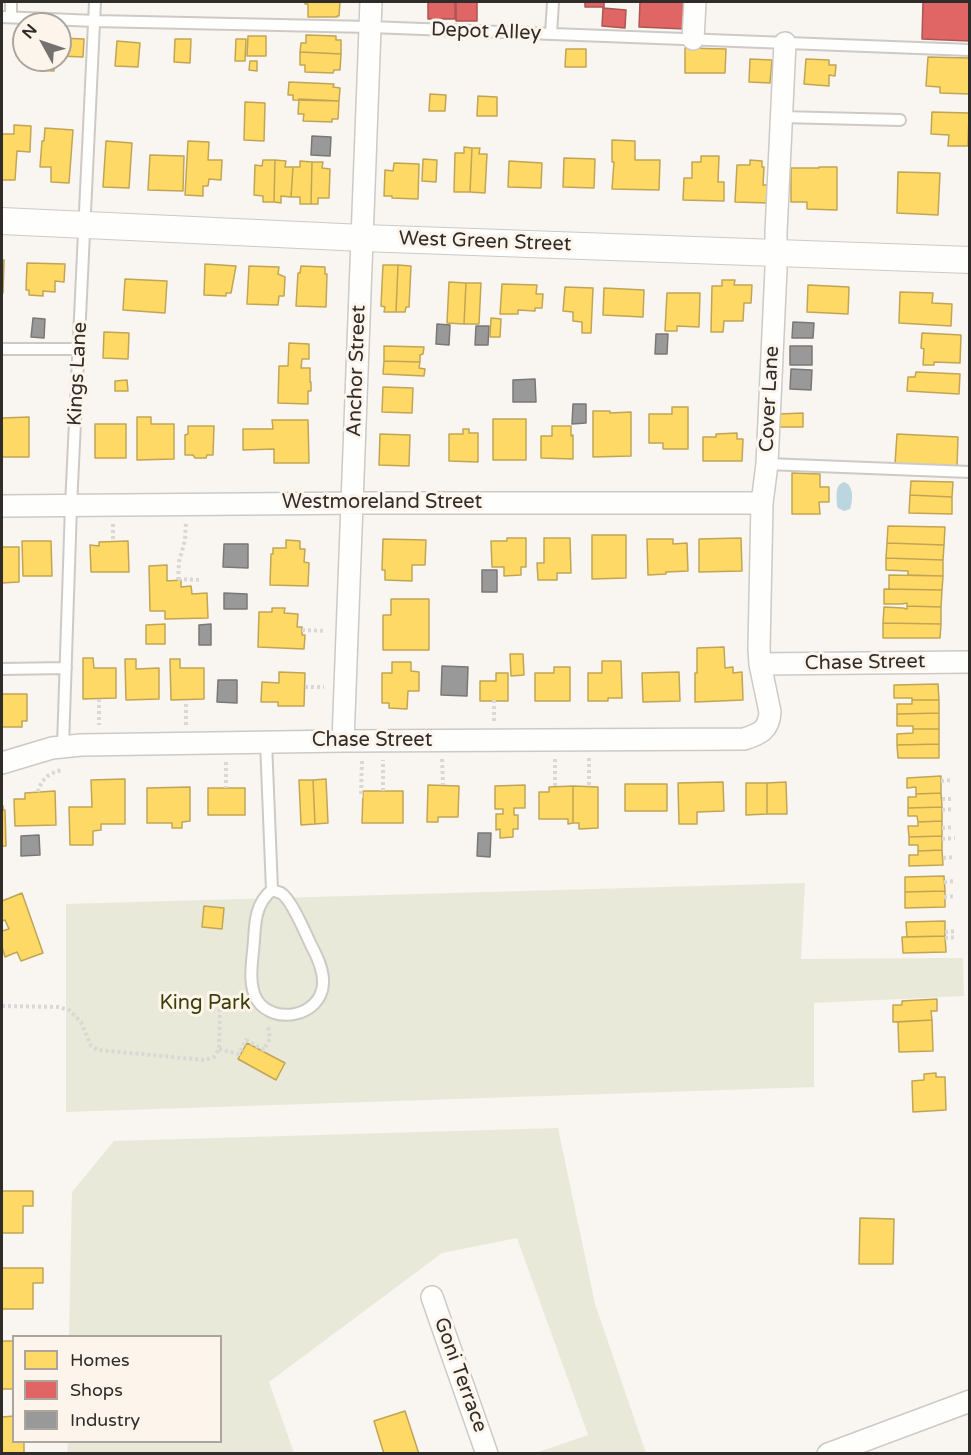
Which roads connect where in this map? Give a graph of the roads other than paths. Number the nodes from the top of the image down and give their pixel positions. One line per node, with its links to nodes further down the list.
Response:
1 (11, 2): 6 (lane)
2 (95, 2): 7 (lane, Kings Lane)
3 (371, 2): 8 (street, Anchor Street)
4 (554, 2): 9 (lane)
5 (695, 2): 10 (street)
6 (6, 17): 7 (lane, Depot Alley)
7 (94, 21): 8 (lane, Depot Alley); 16 (lane, Kings Lane)
8 (370, 27): 9 (lane, Depot Alley); 17 (street, Anchor Street)
9 (551, 34): 10 (lane, Depot Alley)
10 (693, 39): 11 (lane, Depot Alley)
11 (786, 43): 12 (lane, Depot Alley); 13 (street, Cover Lane)
12 (969, 50)
13 (782, 117): 14 (lane); 18 (street, Cover Lane)
14 (900, 120)
15 (2, 221): 16 (street, West Green Street)
16 (85, 226): 17 (street, West Green Street); 21 (lane, Kings Lane)
17 (363, 238): 18 (street, West Green Street); 24 (street, Anchor Street)
18 (776, 253): 19 (street, West Green Street); 22 (street, Cover Lane)
19 (969, 260)
20 (2, 349): 21 (lane)
21 (79, 349): 27 (lane, Kings Lane)
22 (767, 464): 23 (lane); 25 (street, Cover Lane)
23 (969, 472)
24 (352, 503): 25 (street, Westmoreland Street); 27 (street, Westmoreland Street); 33 (street, Anchor Street)
25 (762, 503): 29 (street, Cover Lane)
26 (2, 506): 27 (street, Westmoreland Street)
27 (71, 506): 30 (lane, Kings Lane)
28 (969, 662): 29 (street, Chase Street)
29 (760, 664): 32 (street, Cover Lane)
30 (66, 668): 31 (lane); 35 (lane, Kings Lane)
31 (2, 669)
32 (744, 739): 33 (street, Chase Street)
33 (344, 741): 34 (street, Chase Street)
34 (266, 742): 35 (street, Chase Street); 37 (lane)
35 (63, 746): 36 (street, Chase Street)
36 (2, 763)
37 (272, 890): 37 (lane)
38 (432, 1297): 40 (street, Goni Terrace)
39 (969, 1401): 41 (street)
40 (488, 1454)
41 (828, 1454)

